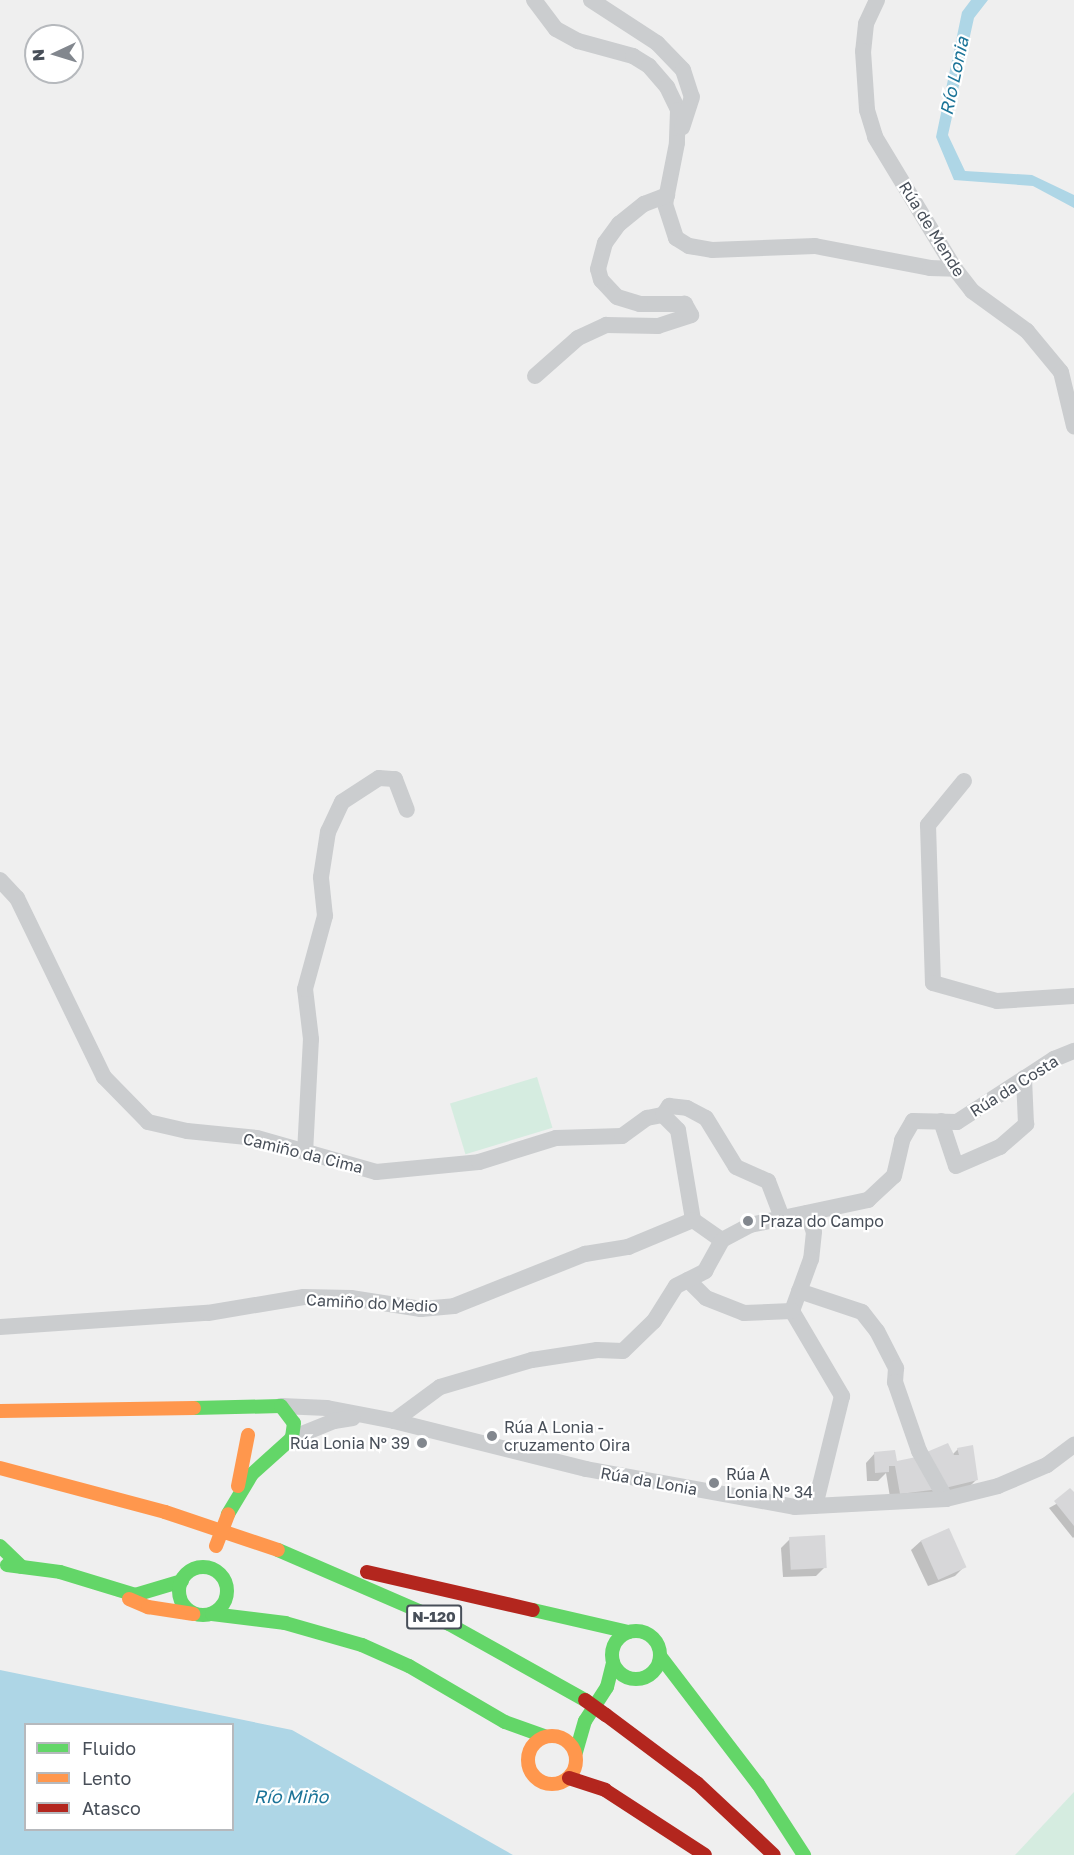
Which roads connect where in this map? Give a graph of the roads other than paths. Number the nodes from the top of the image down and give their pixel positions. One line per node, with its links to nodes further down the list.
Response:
1 (534, 0): 4 (street)
2 (591, 0): 4 (street)
3 (877, 0): 6 (street, Rúa de Mende)
4 (677, 143): 5 (street)
5 (667, 195): 6 (street); 7 (street)
6 (955, 269): 8 (street, Rúa de Mende)
7 (535, 376)
8 (1074, 426)
9 (964, 781): 12 (street)
10 (407, 810): 17 (street)
11 (0, 880): 17 (street, Camiño da Cima)
12 (1074, 996)
13 (1074, 1052): 14 (street, Rúa da Costa)
14 (1024, 1078): 16 (street, Rúa da Costa); 16 (street)
15 (663, 1115): 17 (street, Camiño da Cima); 19 (street, Camiño da Cima); 20 (street)
16 (941, 1121): 18 (street, Rúa da Costa)
17 (305, 1153)
18 (807, 1213): 19 (street, Rúa da Costa); 23 (street)
19 (782, 1218): 21 (street, Rúa da Costa)
20 (693, 1220): 21 (street); 25 (street, Camiño do Medio)
21 (723, 1240): 22 (street)
22 (688, 1280): 24 (street); 31 (street)
23 (799, 1291): 24 (street); 37 (street)
24 (792, 1311): 38 (street)
25 (0, 1327)
26 (263, 1405): 27 (main road); 28 (main road); 32 (main road)
27 (281, 1406): 30 (street, Rúa da Lonia); 33 (main road)
28 (203, 1407): 29 (main road); 32 (main road)
29 (0, 1411)
30 (360, 1417): 31 (street, Rúa da Lonia); 33 (street, Rúa da Lonia)
31 (394, 1421): 38 (street, Rúa da Lonia)
32 (247, 1431): 35 (main road); 39 (main road)
33 (292, 1438): 35 (main road)
34 (1074, 1445): 37 (street, Rúa da Lonia)
35 (278, 1450): 39 (main road)
36 (0, 1468): 42 (main road, N-120)
37 (946, 1499): 38 (street, Rúa da Lonia)
38 (815, 1506)
39 (228, 1514): 41 (main road, bridge)
40 (0, 1546): 44 (main road)
41 (216, 1546): 45 (main road); 46 (main road)
42 (275, 1549): 53 (main road); 65 (main road, N-120, bridge)
43 (0, 1565): 44 (main road)
44 (22, 1567): 48 (main road)
45 (195, 1568): 46 (main road); 47 (main road)
46 (222, 1575): 49 (main road)
47 (182, 1581): 48 (main road); 50 (main road)
48 (111, 1590): 50 (main road)
49 (228, 1593): 51 (main road); 52 (main road)
50 (193, 1614): 51 (main road)
51 (212, 1614): 52 (main road)
52 (285, 1623): 58 (main road)
53 (628, 1632): 54 (main road); 55 (main road)
54 (660, 1656): 56 (main road); 66 (main road)
55 (613, 1663): 56 (main road); 57 (main road)
56 (635, 1679): 57 (main road)
57 (607, 1687): 59 (main road)
58 (473, 1704): 60 (main road); 62 (main road)
59 (585, 1721): 60 (main road); 61 (main road)
60 (549, 1736): 61 (main road); 62 (main road)
61 (576, 1752): 63 (main road)
62 (528, 1758): 63 (main road)
63 (569, 1778): 64 (main road)
64 (705, 1855)
65 (774, 1855)
66 (804, 1855)

